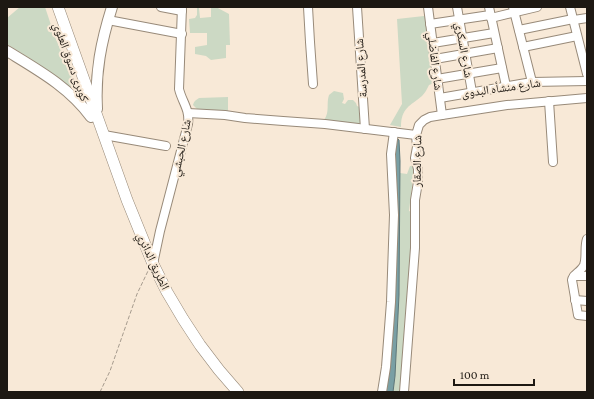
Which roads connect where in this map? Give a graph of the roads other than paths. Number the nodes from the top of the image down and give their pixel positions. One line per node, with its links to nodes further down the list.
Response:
1 (51, 7): 44 (highway, كوبرى دسوق العلوي)
2 (58, 7): 44 (highway, كوبرى دسوق العلوي)
3 (112, 7): 15 (main road)
4 (161, 7): 11 (street)
5 (308, 7): 36 (street)
6 (357, 7): 45 (street, شارع المدرسة)
7 (428, 7): 18 (street, شارع الفاضلي)
8 (457, 7): 16 (street, شارع السكري)
9 (538, 7): 12 (street)
10 (570, 7): 17 (street)
11 (182, 9): 21 (street, شارع الحبشي)
12 (514, 10): 13 (street); 19 (street)
13 (490, 13): 16 (street); 20 (street)
14 (587, 18): 17 (street)
15 (108, 20): 21 (street); 44 (main road)
16 (459, 20): 18 (street); 23 (street, شارع السكري)
17 (573, 20): 19 (street); 22 (street)
18 (430, 24): 24 (street, شارع الفاضلي)
19 (519, 30): 25 (street)
20 (494, 33): 23 (street); 26 (street)
21 (182, 34): 42 (street, شارع الحبشي)
22 (577, 36): 25 (street); 32 (street)
23 (462, 38): 24 (street); 28 (street, شارع السكري)
24 (433, 43): 29 (street, شارع الفاضلي)
25 (523, 47): 35 (street)
26 (498, 48): 28 (street); 30 (street)
27 (7, 51): 44 (main road)
28 (465, 54): 29 (street); 31 (street, شارع السكري)
29 (435, 59): 33 (street, شارع الفاضلي)
30 (502, 68): 31 (street); 37 (street)
31 (468, 74): 33 (street); 38 (street, شارع السكري)
32 (587, 74)
33 (437, 79): 39 (street, شارع الفاضلي)
34 (587, 81): 35 (street, شارع منشأه البدوى)
35 (532, 82): 37 (street, شارع منشأه البدوى)
36 (313, 84)
37 (506, 86): 38 (street, شارع منشأه البدوى)
38 (472, 92): 39 (street, شارع منشأه البدوى)
39 (440, 98): 43 (street, شارع الفاضلي)
40 (587, 98): 41 (street, شارع الصقار)
41 (550, 101): 43 (street, شارع الصقار); 50 (street)
42 (188, 113): 45 (street); 53 (street, شارع الحبشي)
43 (442, 115): 48 (street, شارع الصقار)
44 (94, 116): 47 (highway, الطريق الدائري); 53 (highway, الطريق الدائري)
45 (365, 129): 46 (street)
46 (394, 132): 48 (street); 61 (street)
47 (104, 135): 49 (street); 53 (highway, الطريق الدائري)
48 (416, 135): 62 (street, شارع الصقار)
49 (166, 146)
50 (553, 162)
51 (587, 239): 52 (street)
52 (586, 257): 54 (street)
53 (151, 266): 59 (highway, الطريق الدائري); 60 (highway, الطريق الدائري)
54 (574, 276): 55 (street); 56 (street)
55 (587, 276)
56 (575, 300): 57 (street); 58 (street)
57 (587, 301)
58 (587, 316)
59 (230, 392)
60 (238, 392)
61 (382, 392)
62 (404, 392)

